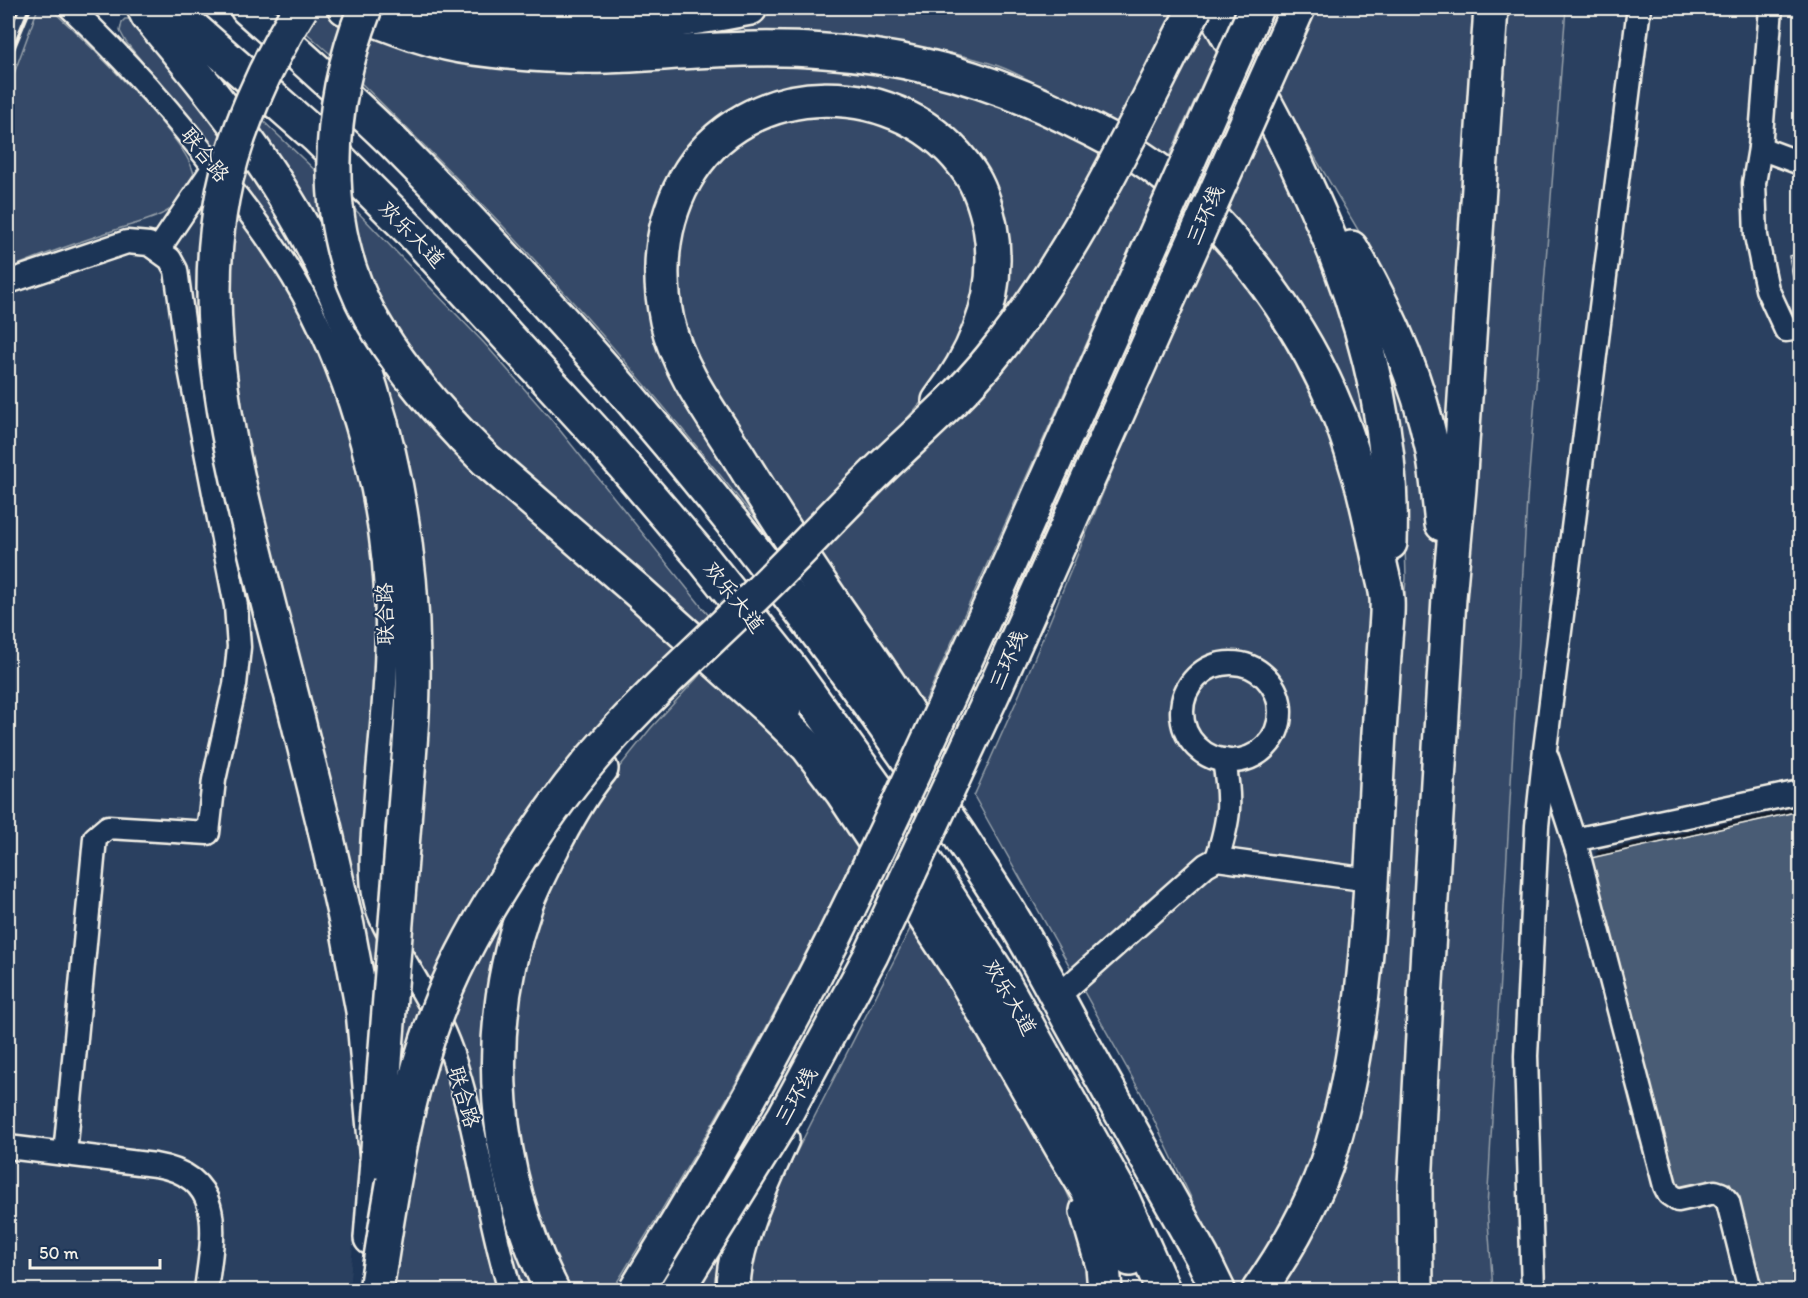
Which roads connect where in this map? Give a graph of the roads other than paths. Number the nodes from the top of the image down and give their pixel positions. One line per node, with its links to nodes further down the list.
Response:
1 (71, 8): 20 (street, 联合路)
2 (144, 8): 42 (highway, bridge)
3 (170, 8): 25 (highway, 欢乐大道)
4 (247, 8): 36 (highway, 欢乐大道)
5 (302, 8): 42 (highway, bridge)
6 (345, 8): 26 (highway)
7 (365, 8): 29 (highway, bridge)
8 (408, 8): 16 (highway)
9 (1195, 8): 24 (highway, bridge)
10 (1212, 8): 18 (highway)
11 (1256, 8): 48 (highway, 三环线, bridge)
12 (1298, 8): 38 (highway, 三环线, bridge)
13 (1491, 8): 27 (highway)
14 (1639, 8): 30 (street)
15 (1771, 8): 17 (street)
16 (737, 10)
17 (1760, 148): 19 (street); 23 (street)
18 (1291, 152): 26 (highway); 27 (highway)
19 (1800, 163)
20 (214, 167): 21 (street); 46 (street, 联合路)
21 (158, 250): 22 (street); 41 (street)
22 (8, 282)
23 (1800, 328)
24 (906, 445): 28 (highway, bridge); 36 (highway, bridge)
25 (701, 556): 29 (highway); 53 (highway, 欢乐大道)
26 (1387, 598): 35 (highway)
27 (1449, 598): 56 (highway)
28 (687, 662): 45 (highway, bridge); 47 (highway, bridge)
29 (808, 747): 40 (highway)
30 (1545, 749): 33 (street); 57 (street)
31 (1224, 760): 31 (street); 34 (street)
32 (1800, 792): 33 (street)
33 (1574, 840): 58 (street)
34 (1217, 859): 35 (street); 37 (street)
35 (1370, 880): 55 (highway)
36 (1007, 908): 37 (highway, 欢乐大道)
37 (1057, 997): 54 (highway, 欢乐大道)
38 (817, 1059): 49 (highway, 三环线, bridge); 50 (highway, bridge)
39 (8, 1147): 41 (street)
40 (1065, 1153): 51 (highway); 52 (highway)
41 (65, 1154): 43 (street)
42 (377, 1161): 44 (highway)
43 (206, 1290)
44 (367, 1290)
45 (376, 1290)
46 (510, 1290)
47 (552, 1290)
48 (636, 1290)
49 (677, 1290)
50 (733, 1290)
51 (1105, 1290)
52 (1152, 1290)
53 (1163, 1290)
54 (1218, 1290)
55 (1259, 1290)
56 (1416, 1290)
57 (1533, 1290)
58 (1750, 1290)

